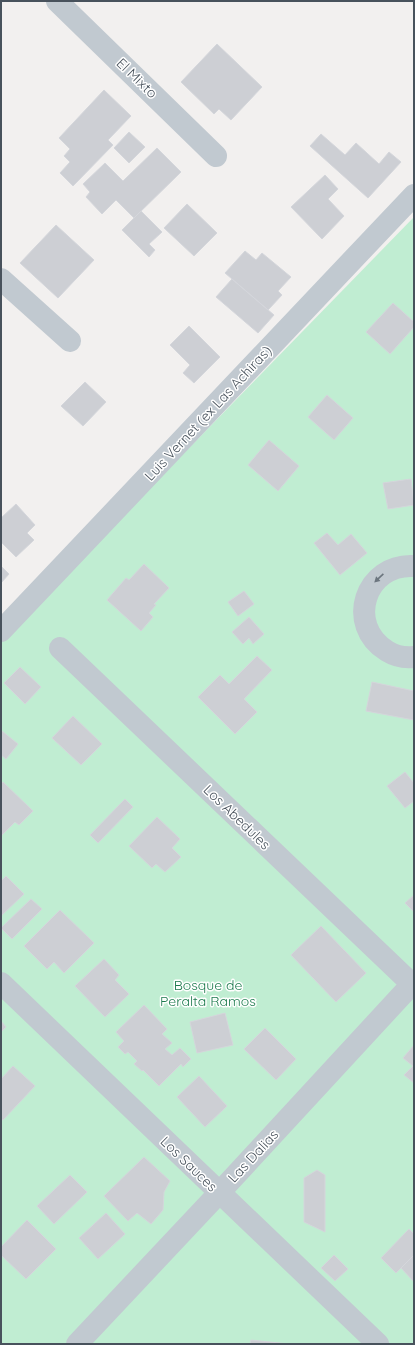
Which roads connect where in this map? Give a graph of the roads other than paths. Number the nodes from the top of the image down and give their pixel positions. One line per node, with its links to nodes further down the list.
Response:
1 (57, 1): 2 (street, El Mixto)
2 (216, 156)
3 (414, 195): 7 (street, Luis Vernet (ex Las Achiras))
4 (1, 278): 5 (street)
5 (70, 341)
6 (414, 566): 9 (street, one-way to 9)
7 (1, 631)
8 (60, 648): 11 (street, Los Abedules)
9 (414, 657)
10 (1, 984): 12 (street, Los Sauces)
11 (413, 985): 12 (street, Las Dalias)
12 (219, 1193): 13 (street, Las Dalias); 14 (street, Los Sauces)
13 (77, 1344)
14 (378, 1344)

